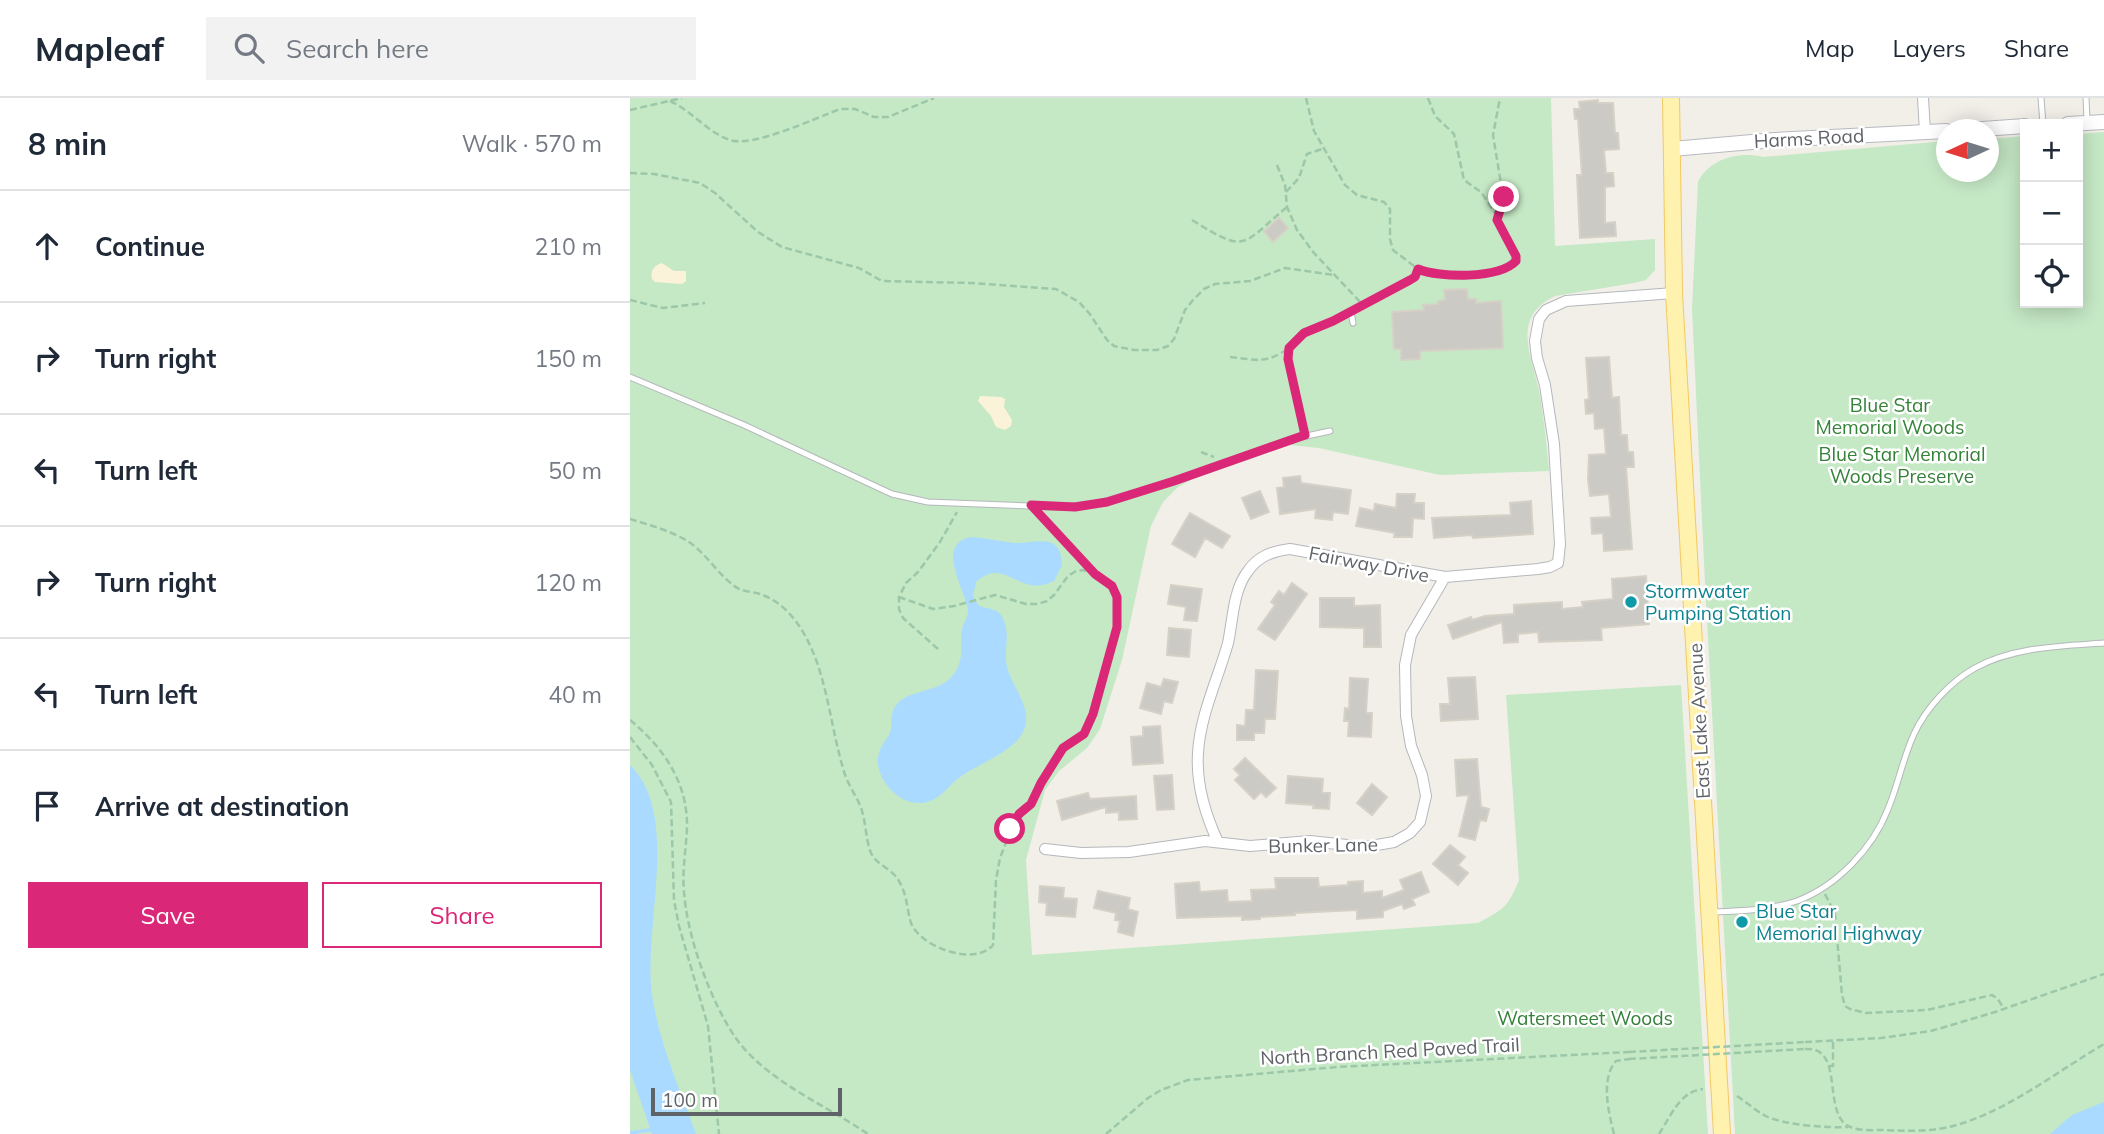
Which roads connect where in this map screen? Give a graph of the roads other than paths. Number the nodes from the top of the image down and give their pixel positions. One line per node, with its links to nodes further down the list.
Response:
1 (1671, 98): 13 (main road, East Lake Avenue)
2 (1923, 98): 12 (street)
3 (2041, 98): 5 (lane)
4 (2086, 98): 8 (lane)
5 (2043, 119)
6 (2104, 122): 8 (main road)
7 (2083, 123): 8 (main road)
8 (2087, 123)
9 (2020, 126): 10 (main road)
10 (1999, 128)
11 (1936, 131): 12 (main road, Harms Road)
12 (1924, 132): 13 (main road, Harms Road)
13 (1672, 149): 14 (main road, East Lake Avenue)
14 (1674, 293): 19 (street, Fairway Drive); 23 (main road, East Lake Avenue)
15 (1351, 312): 16 (lane)
16 (1353, 323)
17 (630, 377): 18 (lane)
18 (1330, 431)
19 (1445, 578): 21 (street, Bunker Lane); 21 (street, Fairway Drive)
20 (2104, 643): 23 (lane)
21 (1218, 842): 22 (street, Bunker Lane)
22 (1045, 849)
23 (1710, 913): 24 (main road, East Lake Avenue)
24 (1722, 1134)

